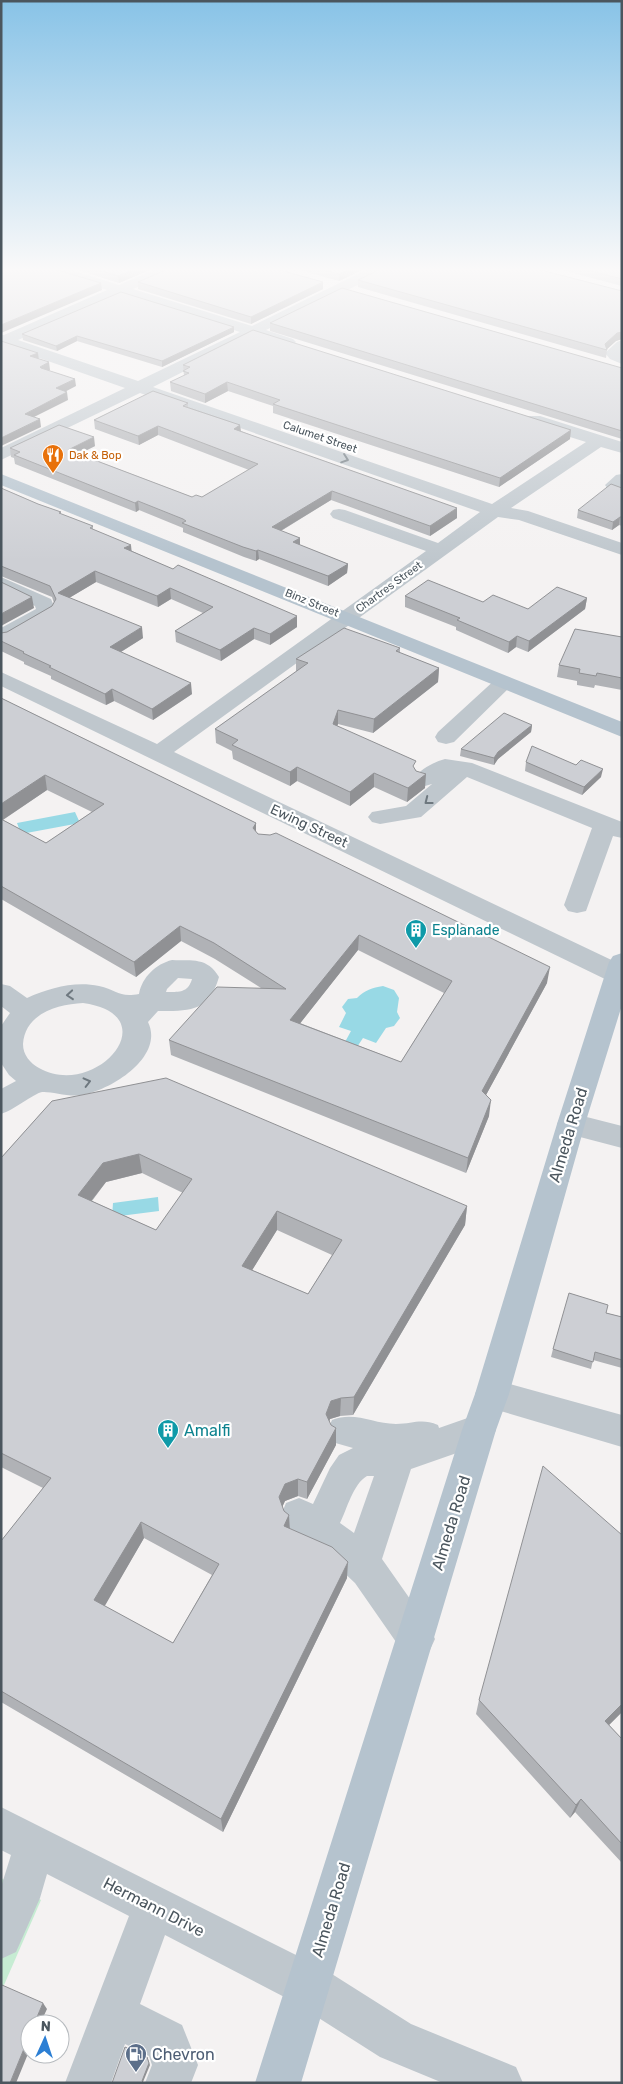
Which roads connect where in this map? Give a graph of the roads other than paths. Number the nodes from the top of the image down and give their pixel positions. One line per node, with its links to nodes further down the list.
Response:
1 (95, 366): 3 (street, Calumet Street)
2 (182, 366): 3 (street)
3 (147, 384): 7 (street); 9 (street, Calumet Street)
4 (517, 415): 5 (street)
5 (599, 441): 6 (street); 9 (street, Chartres Street)
6 (622, 448)
7 (1, 455)
8 (1, 479): 14 (main road, Binz Street)
9 (508, 509): 11 (street, Calumet Street); 12 (street, Chartres Street)
10 (339, 514): 12 (street)
11 (622, 549)
12 (441, 550): 14 (street, Chartres Street)
13 (1, 583): 15 (street)
14 (347, 617): 17 (main road, Binz Street); 20 (street, Chartres Street)
15 (1, 637)
16 (1, 678): 20 (street, Ewing Street)
17 (504, 682): 18 (main road, Binz Street); 19 (street)
18 (622, 730)
19 (446, 737)
20 (157, 754): 26 (street, Ewing Street)
21 (464, 768): 22 (street); 24 (street, one-way to 24); 25 (street)
22 (425, 780)
23 (400, 799): 24 (street)
24 (380, 817): 26 (street)
25 (613, 828): 27 (street)
26 (346, 844): 29 (street, Ewing Street)
27 (577, 905)
28 (207, 964): 31 (street)
29 (620, 968): 36 (main road, Almeda Road)
30 (1, 992): 32 (street)
31 (136, 1009): 32 (street, one-way to 32); 34 (street, one-way to 31)
32 (27, 1011): 33 (street)
33 (7, 1061): 34 (street)
34 (39, 1081): 35 (street)
35 (1, 1103)
36 (571, 1124): 37 (street); 38 (main road, Almeda Road)
37 (622, 1137)
38 (492, 1394): 39 (main road, Almeda Road); 40 (street)
39 (479, 1430): 41 (street); 43 (main road, Almeda Road)
40 (622, 1432)
41 (371, 1441): 42 (street); 42 (street)
42 (362, 1565): 43 (street)
43 (416, 1639): 47 (main road, Almeda Road)
44 (18, 1837): 45 (street, Hermann Drive); 46 (street)
45 (154, 1907): 47 (street, Hermann Drive); 48 (street)
46 (1, 1937)
47 (308, 1985): 51 (main road, Almeda Road); 52 (street, Hermann Drive)
48 (114, 2015): 49 (street); 50 (street)
49 (88, 2083)
50 (168, 2083)
51 (278, 2083)
52 (500, 2083)

